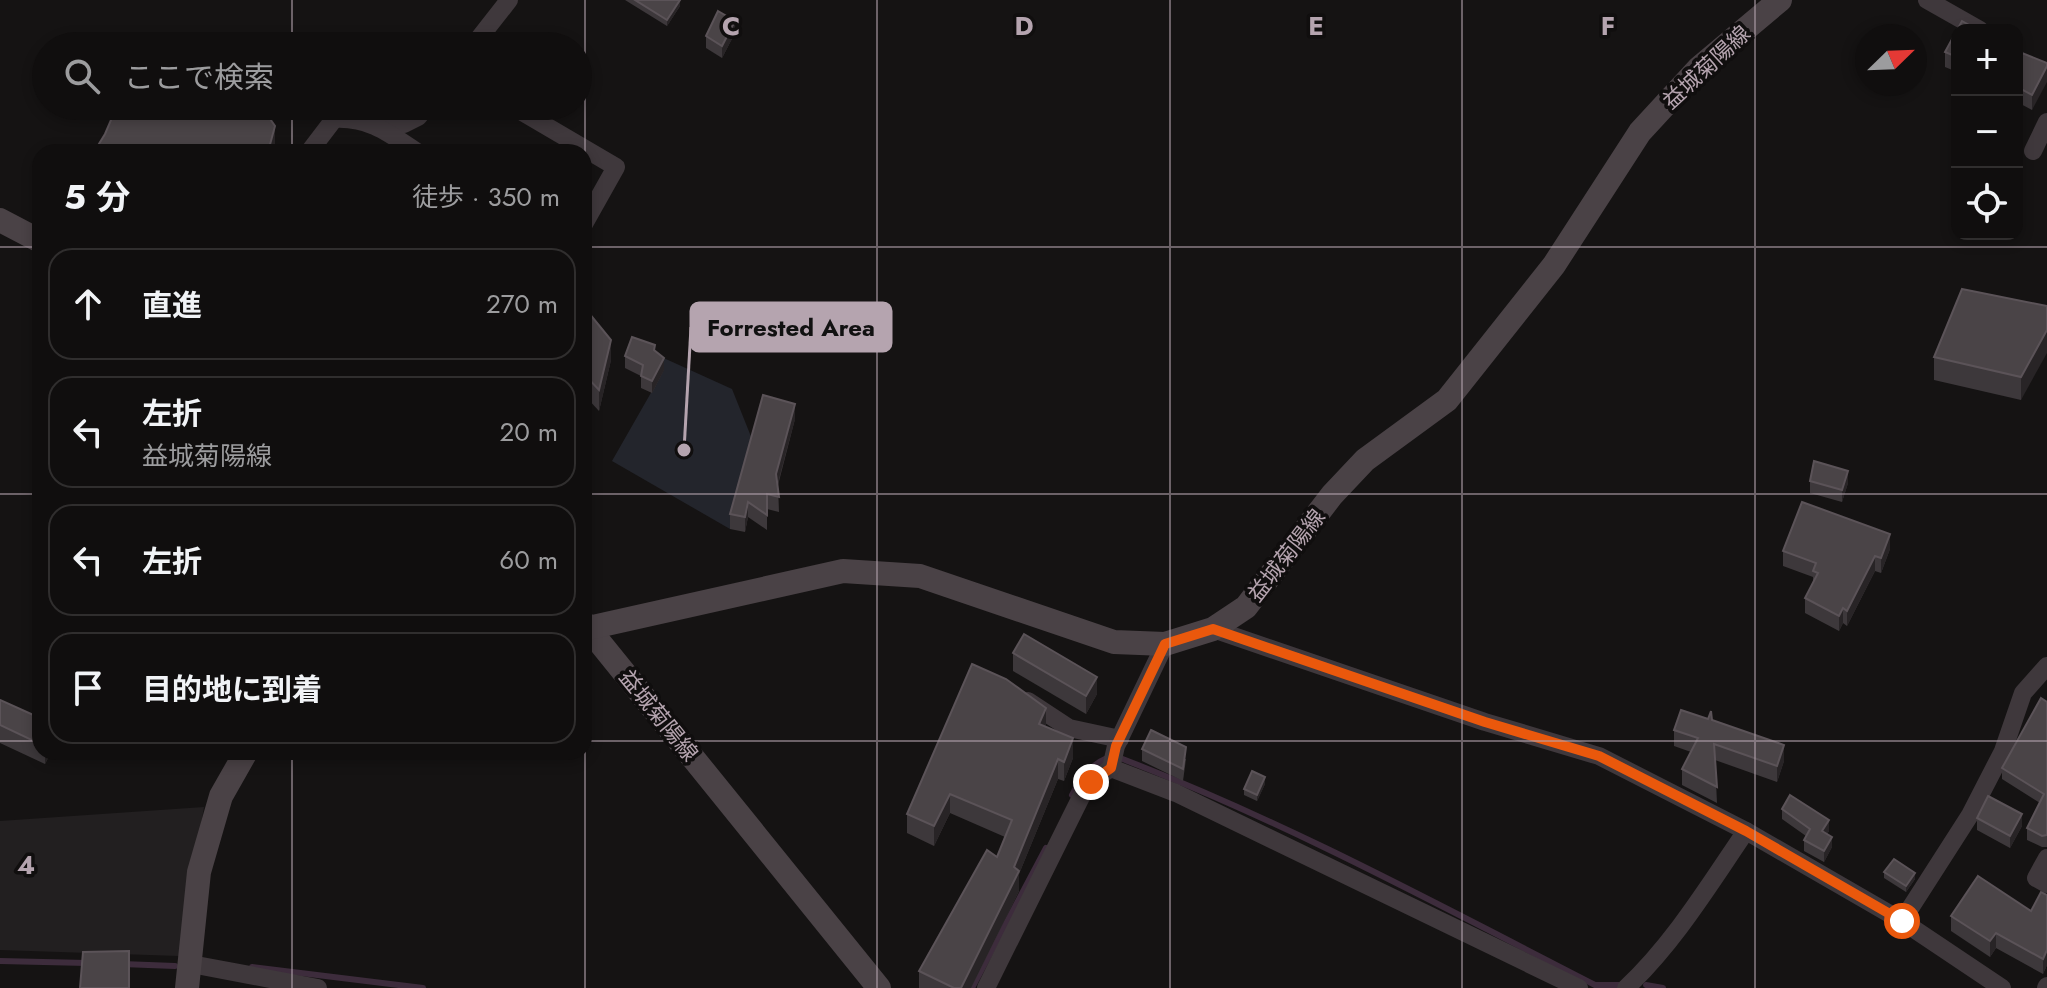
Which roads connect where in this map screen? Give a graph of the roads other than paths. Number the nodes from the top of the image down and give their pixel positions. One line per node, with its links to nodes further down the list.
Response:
1 (509, 0): 5 (street)
2 (1780, 0): 21 (main road, 益城菊陽線)
3 (1927, 0): 4 (street)
4 (1969, 24)
5 (484, 32)
6 (334, 120): 12 (street)
7 (362, 120): 13 (street)
8 (393, 120): 9 (street)
9 (412, 120)
10 (536, 120): 14 (street)
11 (2047, 122): 15 (street)
12 (315, 144)
13 (405, 144)
14 (577, 144)
15 (2033, 151)
16 (592, 153): 17 (street)
17 (592, 210)
18 (0, 220): 19 (main road)
19 (32, 237)
20 (592, 626): 23 (main road, 益城菊陽線)
21 (1213, 629): 23 (main road, 益城菊陽線); 29 (street)
22 (592, 634): 35 (main road, 益城菊陽線)
23 (1165, 644): 26 (street)
24 (2047, 666): 32 (street)
25 (1017, 695): 26 (street)
26 (1120, 739): 28 (street)
27 (241, 760): 33 (main road)
28 (1111, 768): 36 (street); 37 (street)
29 (1746, 831): 32 (street); 38 (street)
30 (2047, 858): 31 (street)
31 (2047, 884)
32 (1902, 921): 39 (street)
33 (189, 976): 34 (street)
34 (318, 988)
35 (879, 988)
36 (986, 988)
37 (1579, 988)
38 (1626, 988)
39 (2002, 988)

